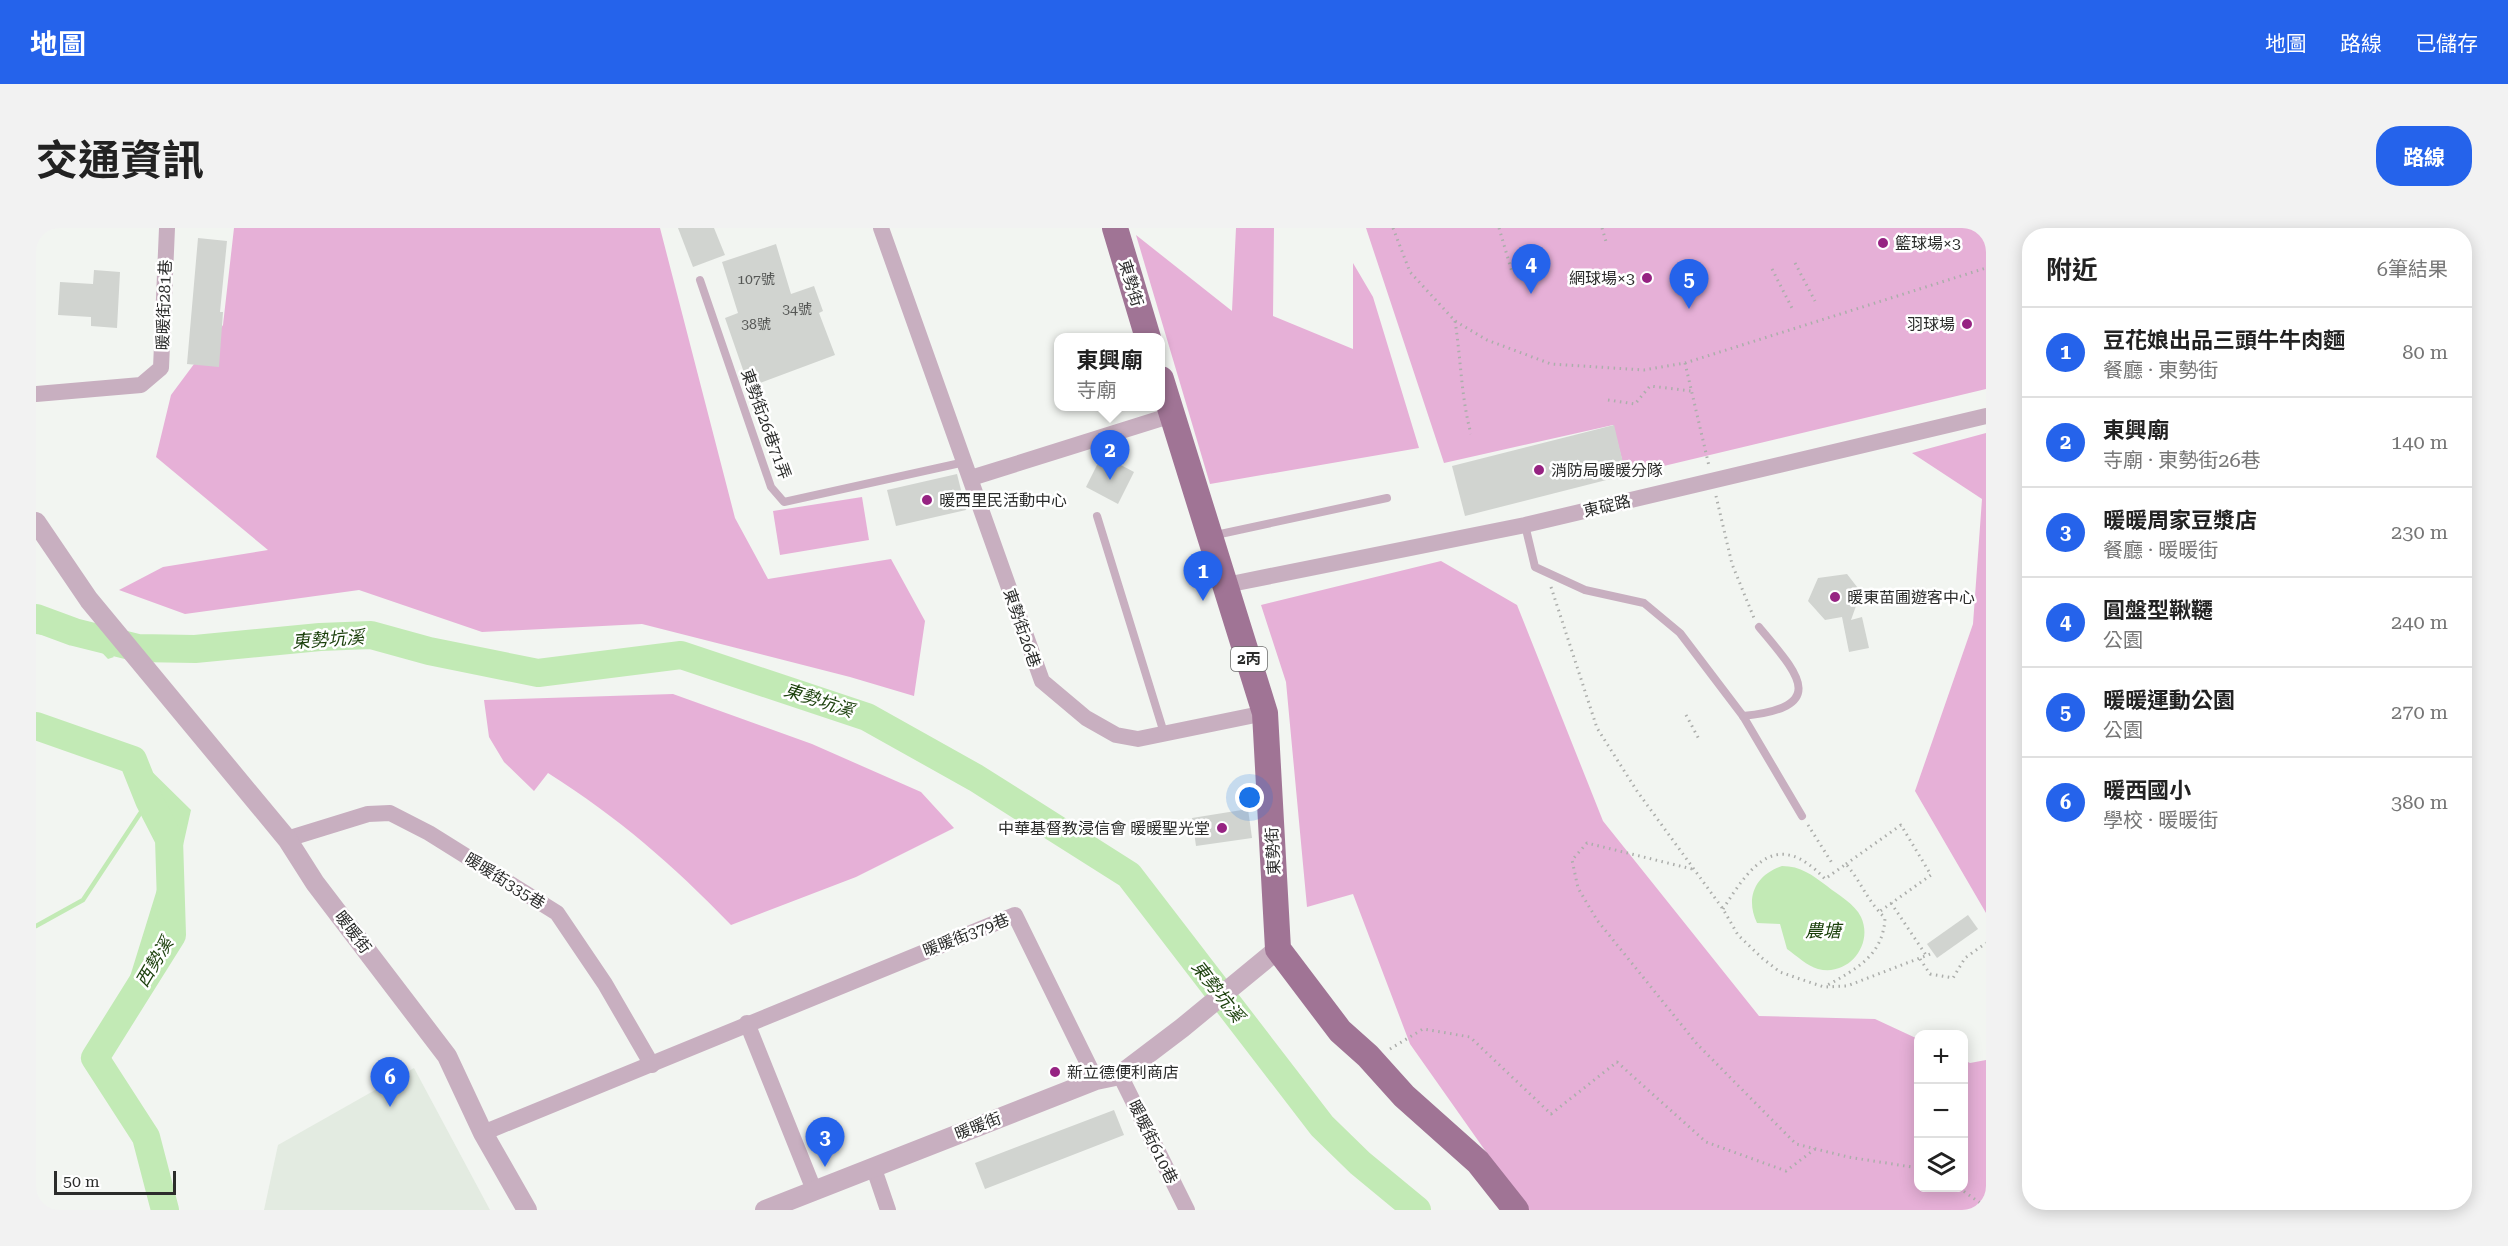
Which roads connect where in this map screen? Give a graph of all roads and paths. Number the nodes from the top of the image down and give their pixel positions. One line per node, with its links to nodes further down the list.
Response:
1 (167, 228): 20 (street, 暖暖街281巷)
2 (881, 228): 26 (street, 東勢街26巷)
3 (1115, 228): 16 (main road, 東勢街)
4 (1393, 228): 15 (path)
5 (1499, 228): 11 (path)
6 (1602, 228): 7 (path)
7 (1607, 245)
8 (1795, 263): 13 (path)
9 (1986, 268): 17 (path)
10 (1772, 269): 14 (path)
11 (1512, 272)
12 (700, 280): 26 (lane, 東勢街26巷71弄)
13 (1815, 301)
14 (1793, 310)
15 (1455, 321): 17 (path); 25 (path)
16 (1146, 333)
17 (1685, 363): 18 (path)
18 (1691, 391): 21 (path); 22 (path)
19 (1165, 392): 23 (main road, 東勢街 / 2丙)
20 (36, 394)
21 (1608, 400)
22 (1696, 409)
23 (1172, 415): 26 (street); 31 (main road, 東勢街 / 2丙)
24 (1986, 416): 30 (street, 東碇路)
25 (1471, 434)
26 (968, 470): 39 (street, 東勢街26巷)
27 (1387, 498): 31 (lane)
28 (1097, 516): 39 (lane)
29 (36, 522): 42 (street, 暖暖街)
30 (1525, 525): 33 (lane); 34 (street, 東碇路)
31 (1211, 536): 34 (main road, 東勢街 / 2丙)
32 (1732, 564): 35 (path)
33 (1547, 574): 38 (lane); 45 (path)
34 (1226, 585): 36 (main road, 東勢街 / 2丙)
35 (1758, 627): 38 (lane)
36 (1265, 713): 39 (street, 東勢街26巷); 51 (main road, 東勢街 / 2丙)
37 (1686, 716): 40 (path)
38 (1743, 716): 41 (lane)
39 (1164, 733)
40 (1700, 741)
41 (1802, 816): 43 (path)
42 (287, 840): 57 (street, 暖暖街335巷); 60 (street, 暖暖街)
43 (1832, 863)
44 (1846, 864): 46 (path); 47 (path); 48 (path)
45 (1692, 869): 47 (path); 61 (path)
46 (1891, 903): 48 (path); 52 (path)
47 (1723, 909): 54 (path)
48 (1879, 912): 54 (path)
49 (1986, 943): 53 (path)
50 (1933, 953): 52 (path)
51 (1269, 955): 56 (main road); 58 (street, 暖暖街)
52 (1926, 955): 53 (path)
53 (1920, 958): 54 (path)
54 (1824, 987)
55 (747, 1023): 57 (street, 暖暖街379巷); 59 (street, 暖暖街379巷); 64 (street)
56 (1368, 1056): 61 (path); 71 (main road)
57 (652, 1065): 60 (street, 暖暖街379巷)
58 (1120, 1075): 59 (street, 暖暖街); 70 (street, 暖暖街610巷)
59 (1096, 1080): 62 (street, 暖暖街)
60 (483, 1133): 67 (street, 暖暖街)
61 (1815, 1149): 63 (path)
62 (873, 1166): 64 (street, 暖暖街); 69 (street)
63 (1914, 1167)
64 (814, 1190): 68 (street, 暖暖街)
65 (1965, 1192): 66 (path)
66 (1986, 1207)
67 (527, 1210)
68 (765, 1210)
69 (888, 1210)
70 (1187, 1210)
71 (1516, 1210)

